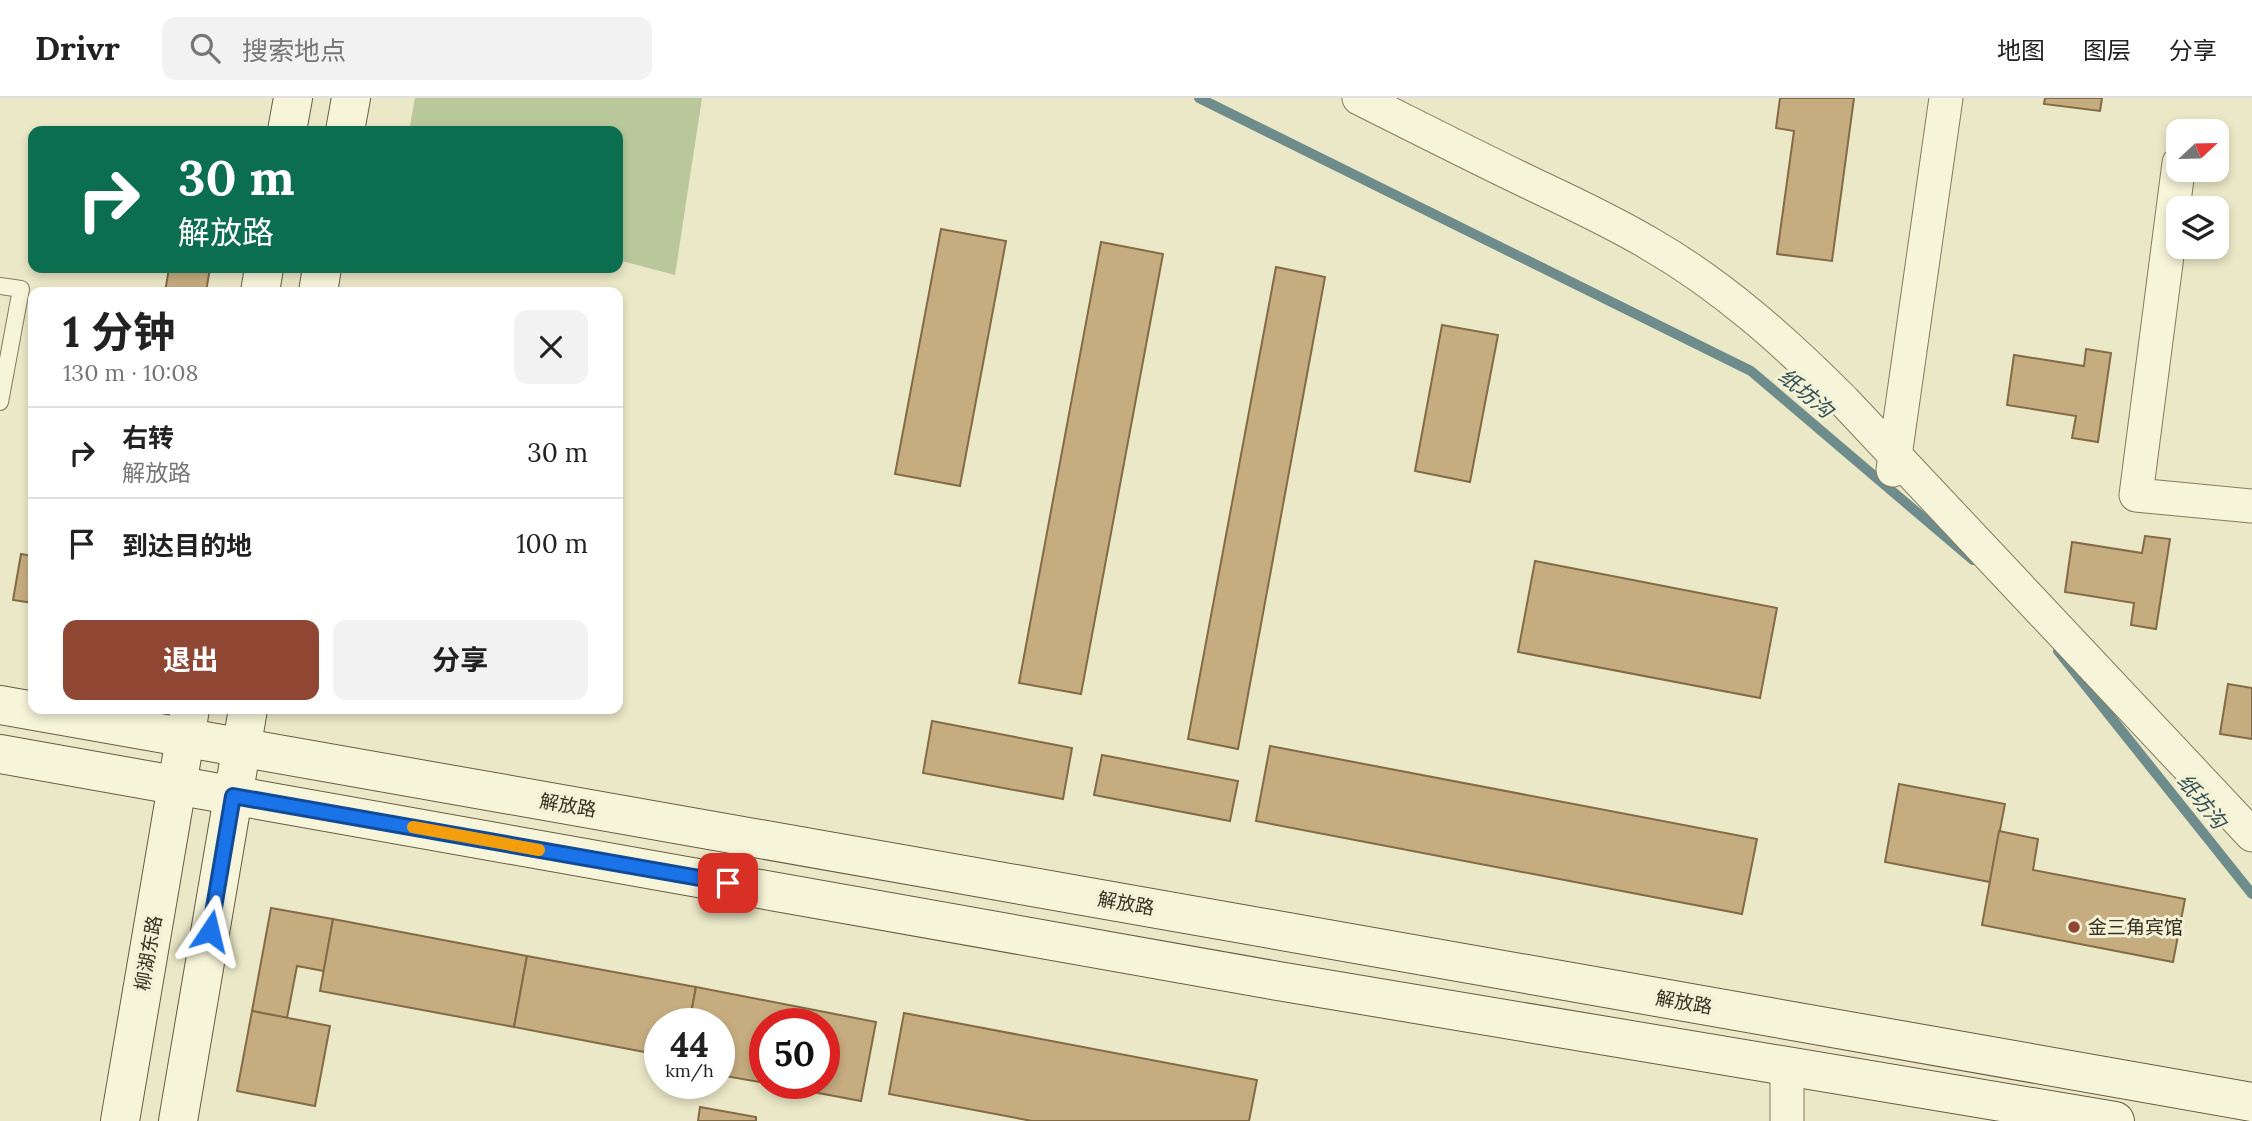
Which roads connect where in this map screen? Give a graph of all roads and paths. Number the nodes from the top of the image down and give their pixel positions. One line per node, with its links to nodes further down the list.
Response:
1 (293, 98): 5 (main road)
2 (351, 98): 6 (main road)
3 (1359, 98): 10 (street)
4 (1946, 98): 10 (street)
5 (289, 126)
6 (346, 126)
7 (2177, 182): 11 (street)
8 (0, 286): 9 (lane)
9 (0, 402)
10 (1893, 469): 21 (street)
11 (2252, 506)
12 (0, 705): 13 (main road, 解放路)
13 (28, 708)
14 (94, 714): 16 (main road, 解放路)
15 (247, 714): 17 (main road)
16 (187, 723): 17 (main road, 解放路); 19 (main road, 柳湖东路)
17 (241, 748): 20 (main road); 23 (main road, 解放路)
18 (0, 754): 19 (main road)
19 (177, 786): 20 (main road); 24 (main road, 柳湖东路)
20 (233, 796): 22 (main road); 25 (main road)
21 (2252, 835)
22 (1787, 1066): 26 (street); 27 (main road)
23 (2245, 1100)
24 (120, 1121)
25 (178, 1121)
26 (1787, 1121)
27 (2115, 1121)

